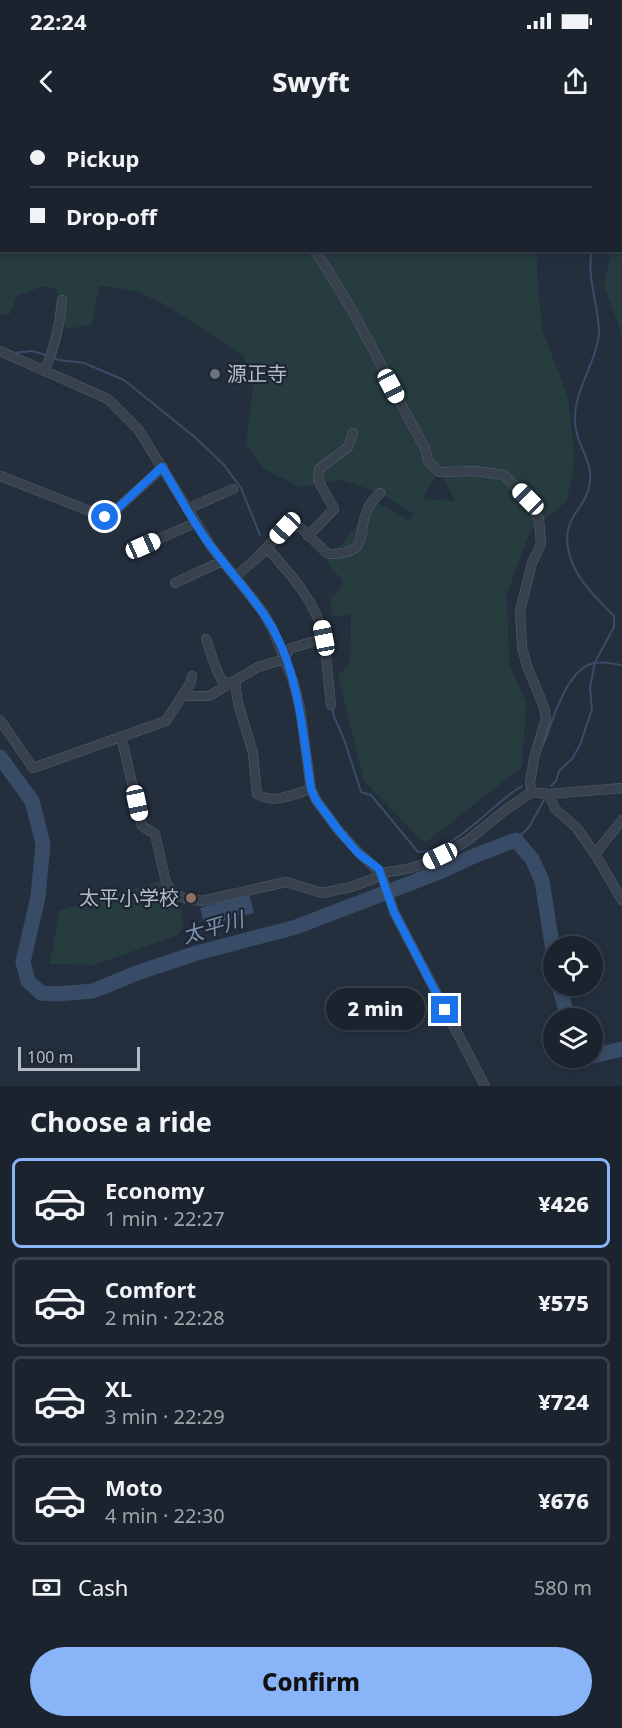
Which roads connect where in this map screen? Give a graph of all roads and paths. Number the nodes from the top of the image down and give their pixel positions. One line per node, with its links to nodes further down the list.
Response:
1 (315, 252): 29 (street)
2 (62, 300): 4 (street)
3 (0, 351): 4 (street)
4 (49, 361): 6 (street)
5 (353, 433): 12 (street)
6 (162, 467): 7 (street); 10 (street)
7 (0, 476)
8 (232, 489): 10 (street)
9 (380, 493): 12 (street)
10 (187, 509): 11 (street)
11 (195, 523): 13 (street); 15 (street)
12 (308, 536): 14 (street)
13 (143, 546)
14 (267, 548): 16 (street); 18 (street)
15 (222, 561): 16 (street); 17 (street)
16 (235, 577): 20 (street)
17 (176, 583)
18 (324, 638): 20 (street); 24 (street)
19 (206, 639): 22 (street)
20 (285, 659): 22 (street); 28 (street)
21 (192, 676): 23 (street)
22 (235, 682): 23 (street); 28 (street)
23 (182, 696): 26 (street)
24 (331, 705)
25 (0, 720): 26 (street)
26 (121, 736): 33 (street)
27 (622, 788): 30 (street)
28 (311, 789): 33 (street)
29 (532, 792): 30 (street); 33 (street)
30 (549, 794): 32 (street)
31 (622, 820): 32 (street)
32 (595, 854): 34 (street)
33 (382, 875): 35 (street)
34 (622, 900)
35 (485, 1086)

